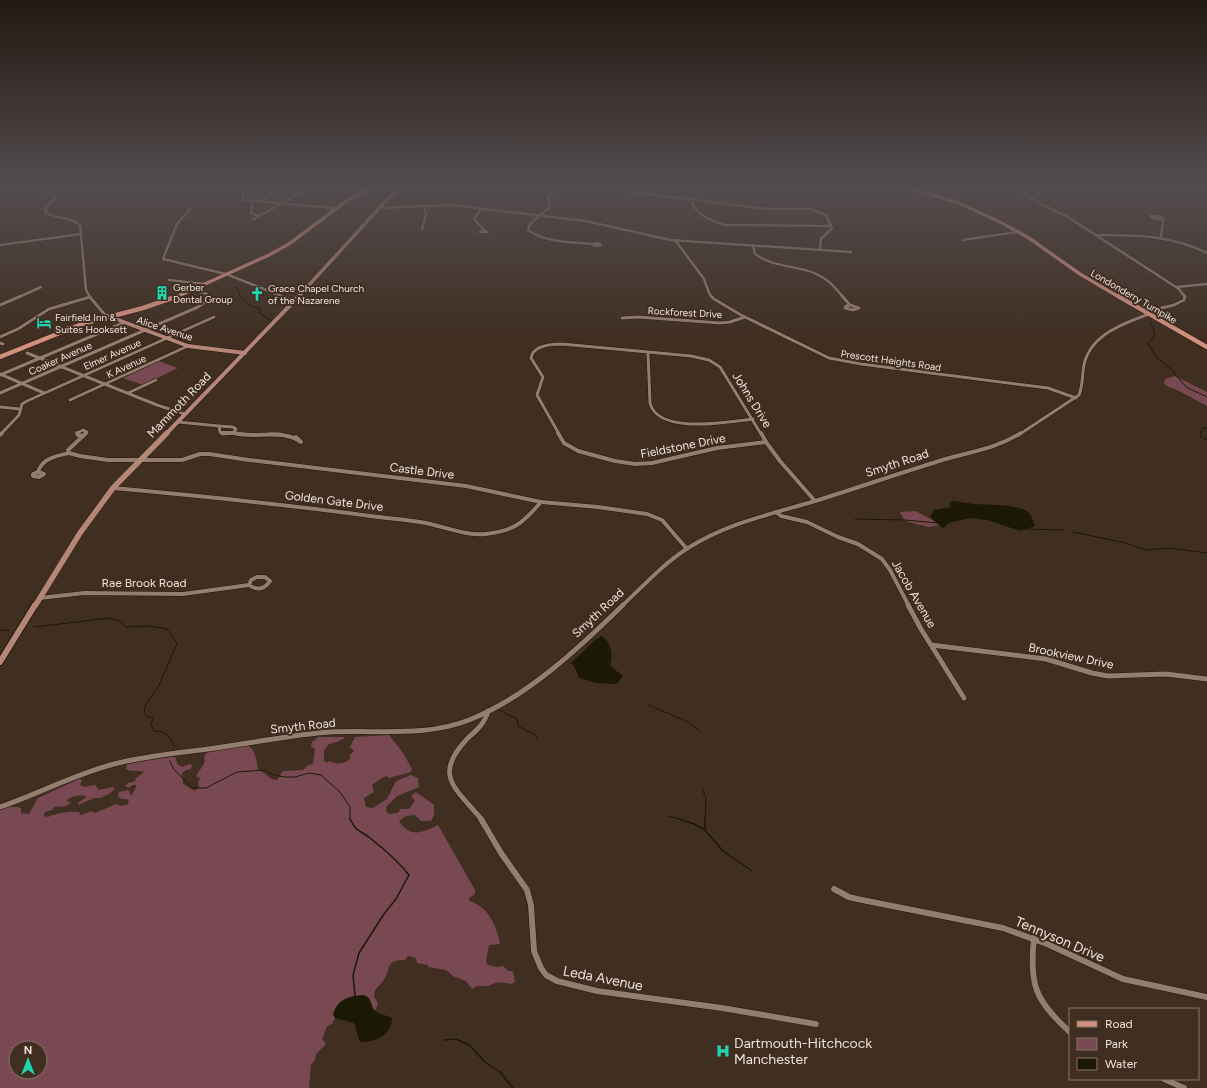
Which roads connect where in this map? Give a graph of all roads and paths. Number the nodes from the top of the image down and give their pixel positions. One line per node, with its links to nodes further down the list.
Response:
1 (61, 237): 16 (street)
2 (81, 237): 28 (street)
3 (173, 237): 21 (street)
4 (297, 237): 21 (main road)
5 (354, 237): 29 (main road, Mammoth Road)
6 (541, 237): 15 (street)
7 (660, 237): 13 (street)
8 (824, 237): 18 (street)
9 (985, 237): 14 (street)
10 (1024, 237): 32 (main road, Londonderry Turnpike)
11 (1100, 237): 26 (street)
12 (1164, 237): 20 (street)
13 (675, 240): 17 (street); 35 (street, Prescott Heights Road)
14 (963, 240)
15 (592, 244)
16 (0, 245)
17 (753, 246): 18 (street); 31 (street)
18 (820, 250): 19 (street)
19 (851, 252)
20 (1207, 253)
21 (226, 274): 23 (main road); 29 (street)
22 (169, 280): 23 (street)
23 (205, 284): 27 (main road)
24 (1207, 284): 26 (street)
25 (41, 287): 30 (street)
26 (1176, 287): 32 (street)
27 (192, 290): 33 (main road); 38 (street, Coaker Avenue)
28 (90, 297): 33 (street); 39 (street)
29 (295, 301): 45 (main road, Mammoth Road)
30 (0, 305)
31 (850, 305)
32 (1147, 313): 42 (main road, Londonderry Turnpike); 57 (street)
33 (106, 316): 37 (main road, Alice Avenue); 46 (main road)
34 (214, 317): 40 (street, Elmer Avenue)
35 (745, 317): 36 (street, Rockforest Drive); 57 (street, Prescott Heights Road)
36 (622, 318)
37 (122, 323): 38 (main road, Alice Avenue); 47 (street)
38 (143, 330): 40 (main road, Alice Avenue); 48 (street, Coaker Avenue)
39 (0, 337)
40 (166, 338): 41 (main road, Alice Avenue); 50 (street, Elmer Avenue)
41 (188, 346): 45 (main road, Alice Avenue); 53 (street, K Avenue)
42 (1207, 347)
43 (648, 352): 62 (street, Johns Drive); 62 (street); 69 (street, Fieldstone Drive)
44 (27, 353): 47 (street)
45 (244, 353): 61 (main road, Mammoth Road)
46 (0, 355)
47 (40, 358): 48 (street); 49 (street)
48 (60, 367): 50 (street); 52 (street, Coaker Avenue)
49 (0, 374): 52 (street)
50 (82, 376): 53 (street); 55 (street, Elmer Avenue)
51 (156, 380): 56 (street)
52 (22, 383): 54 (street, Coaker Avenue); 55 (street)
53 (106, 384): 56 (street); 58 (street, K Avenue)
54 (0, 393)
55 (44, 393): 60 (street, Elmer Avenue)
56 (128, 394): 61 (street)
57 (1076, 398): 74 (street, Smyth Road)
58 (70, 400)
59 (0, 407): 60 (street)
60 (20, 409): 66 (street, Elmer Avenue)
61 (185, 414): 63 (main road, Mammoth Road)
62 (753, 418): 69 (street, Johns Drive)
63 (178, 422): 64 (street); 71 (main road, Mammoth Road)
64 (219, 426): 65 (street); 65 (street)
65 (233, 433): 68 (street)
66 (0, 435)
67 (84, 436): 70 (street)
68 (296, 437)
69 (766, 442): 74 (street, Johns Drive)
70 (69, 453): 71 (street, Castle Drive); 72 (street)
71 (140, 460): 73 (main road, Mammoth Road); 75 (street, Castle Drive)
72 (38, 472)
73 (113, 488): 75 (street, Golden Gate Drive); 79 (main road, Mammoth Road)
74 (815, 501): 76 (street, Smyth Road)
75 (541, 502): 77 (street, Castle Drive)
76 (776, 512): 77 (street, Smyth Road); 80 (street, Jacob Avenue)
77 (687, 549): 84 (street, Smyth Road)
78 (249, 585): 78 (street, Rae Brook Road); 79 (street, Rae Brook Road)
79 (39, 598): 81 (main road, Mammoth Road)
80 (931, 645): 82 (street, Brookview Drive); 83 (street, Jacob Avenue)
81 (1, 660)
82 (1207, 678)
83 (964, 698)
84 (488, 711): 85 (street, Smyth Road); 89 (street, Leda Avenue)
85 (0, 807)
86 (834, 889): 87 (street, Tennyson Drive)
87 (1034, 938): 88 (street, Tennyson Drive); 90 (street)
88 (1207, 997)
89 (816, 1024)
90 (1069, 1031)
91 (1166, 1080): 92 (street)
92 (1184, 1088)

